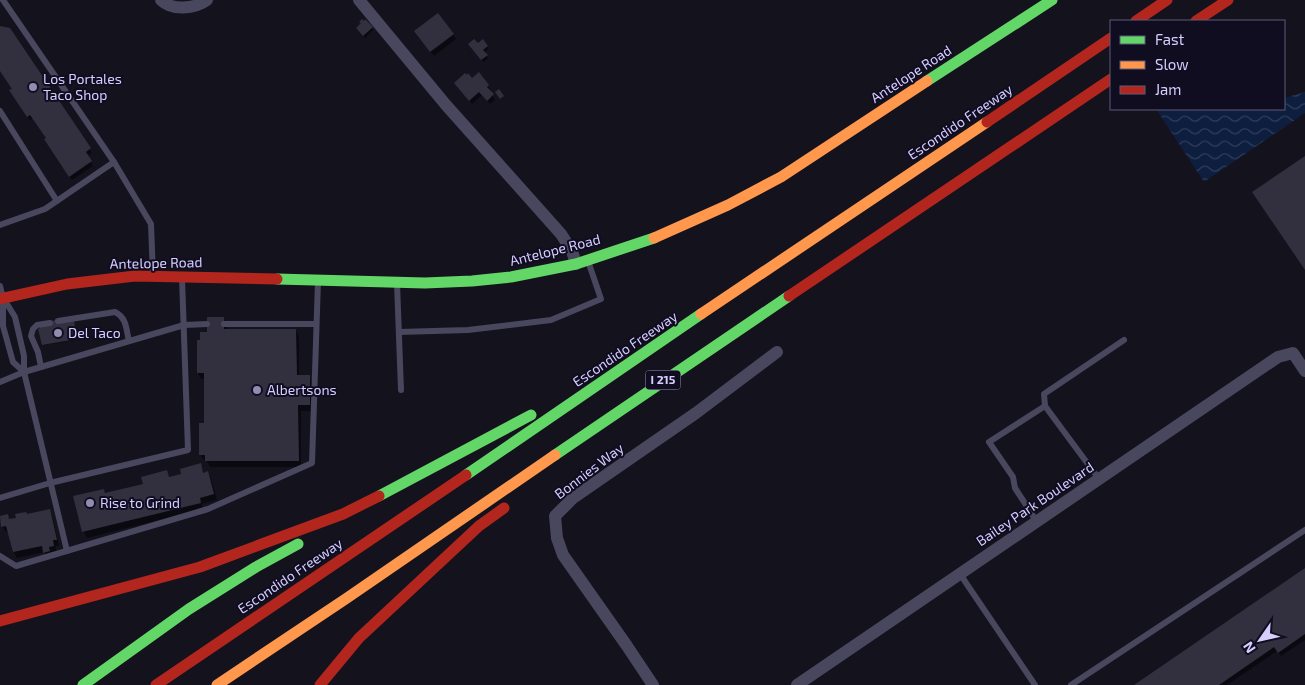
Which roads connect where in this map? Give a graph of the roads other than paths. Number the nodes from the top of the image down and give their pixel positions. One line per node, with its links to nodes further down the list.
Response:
1 (3, 0): 13 (lane)
2 (161, 0): 3 (street)
3 (207, 0)
4 (359, 0): 16 (street)
5 (1052, 0): 16 (main road, Antelope Road)
6 (1167, 0): 8 (main road)
7 (1228, 0): 9 (main road)
8 (1137, 20)
9 (1198, 20)
10 (1110, 39): 33 (main road, Escondido Freeway / I 215)
11 (1110, 80): 38 (main road, I 215)
12 (0, 111): 14 (lane)
13 (114, 162): 14 (lane); 17 (lane)
14 (57, 201): 15 (lane)
15 (0, 225)
16 (582, 262): 20 (main road, Antelope Road); 29 (lane)
17 (153, 276): 18 (main road, Antelope Road); 22 (main road, Antelope Road)
18 (182, 277): 19 (main road, Antelope Road); 28 (lane)
19 (318, 280): 20 (main road, Antelope Road); 27 (lane)
20 (397, 282): 29 (lane)
21 (0, 286): 22 (lane)
22 (2, 299): 36 (lane); 36 (lane)
23 (58, 321): 31 (lane)
24 (50, 322): 35 (lane)
25 (207, 324): 28 (lane)
26 (224, 324): 27 (lane)
27 (316, 324): 49 (lane)
28 (184, 325): 31 (lane); 43 (lane)
29 (399, 332): 39 (lane)
30 (1124, 340): 40 (lane)
31 (129, 341): 35 (lane)
32 (777, 352): 59 (street, Bonnies Way)
33 (636, 358): 46 (main road); 56 (main road, Escondido Freeway / I 215)
34 (1300, 361): 42 (street, Bailey Park Boulevard)
35 (41, 367): 36 (lane)
36 (24, 372): 37 (lane); 43 (lane)
37 (0, 382)
38 (654, 387): 41 (main road); 52 (main road, I 215)
39 (401, 390)
40 (1045, 406): 42 (lane); 47 (lane)
41 (605, 434)
42 (1099, 479): 47 (street, Bailey Park Boulevard)
43 (50, 483): 44 (lane); 49 (lane)
44 (0, 498)
45 (511, 503): 58 (main road)
46 (343, 514): 53 (main road); 55 (main road)
47 (1037, 522): 51 (street, Bailey Park Boulevard)
48 (1305, 530): 62 (lane)
49 (67, 550): 50 (lane)
50 (0, 556)
51 (960, 574): 60 (street, Bailey Park Boulevard); 61 (lane)
52 (347, 598): 54 (main road); 57 (main road, I 215)
53 (0, 621)
54 (330, 623)
55 (83, 685)
56 (156, 685)
57 (217, 685)
58 (320, 685)
59 (653, 685)
60 (797, 685)
61 (1035, 685)
62 (1071, 685)

